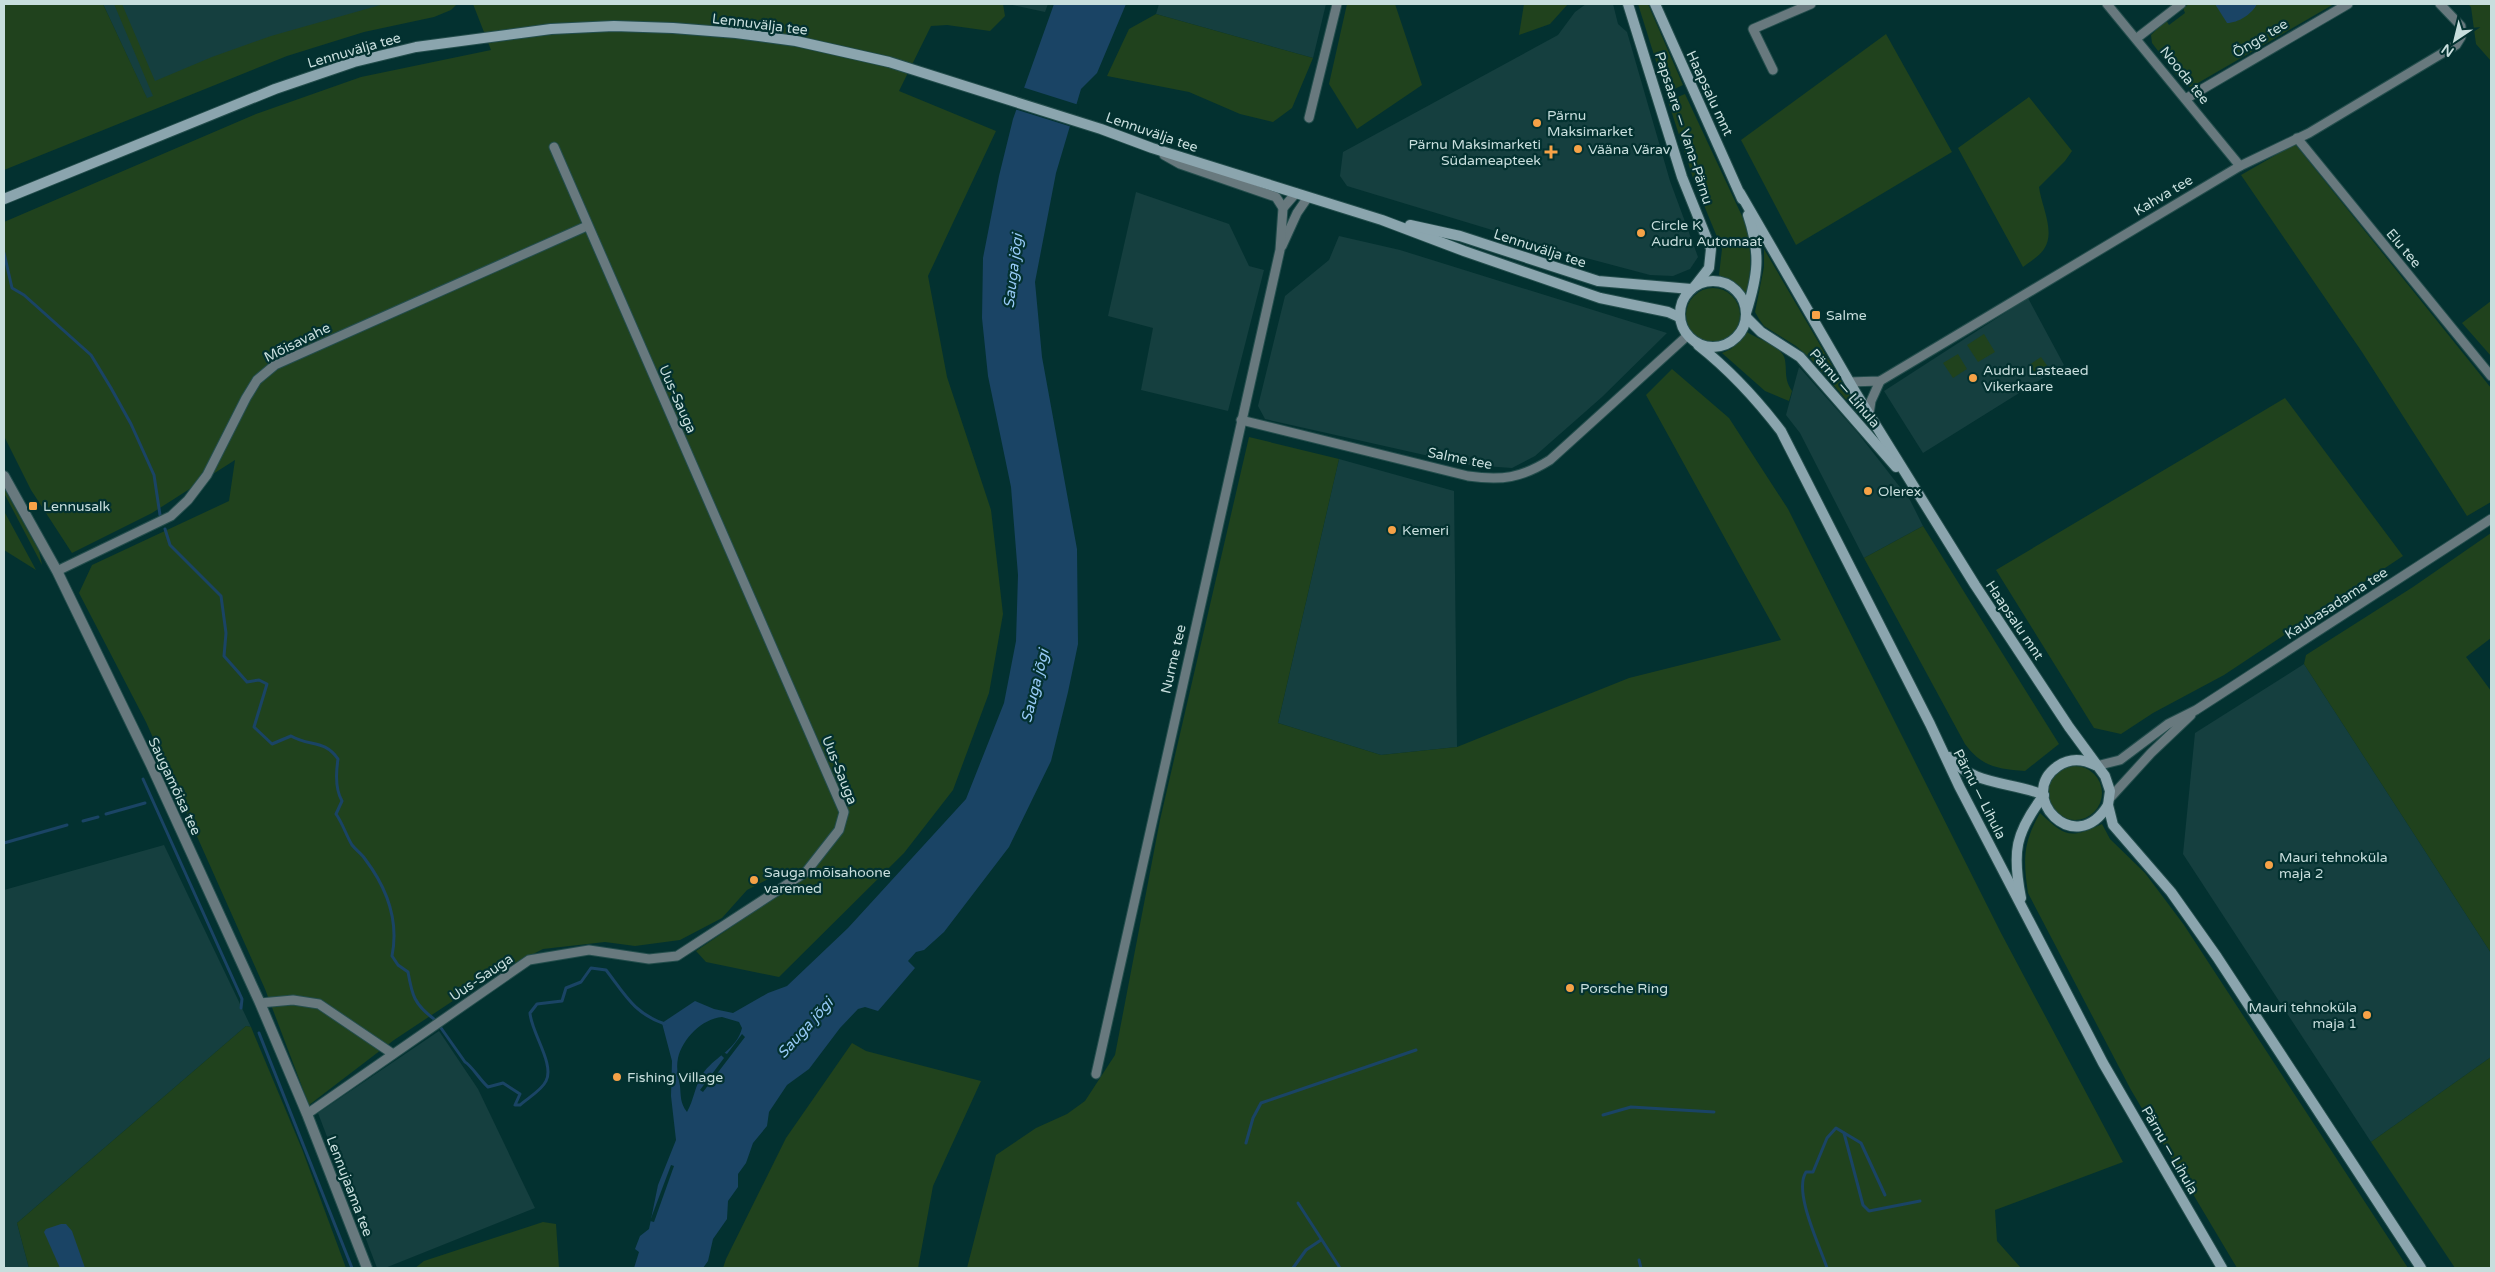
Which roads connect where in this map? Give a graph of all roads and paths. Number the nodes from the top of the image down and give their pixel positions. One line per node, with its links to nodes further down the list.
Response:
1 (1337, 4): 12 (street)
2 (1628, 4): 25 (main road, Papsaare — Vana-Pärnu)
3 (1655, 4): 18 (main road, Haapsalu mnt)
4 (1811, 4): 10 (street)
5 (2107, 4): 9 (street, Nooda tee)
6 (2181, 4): 9 (street)
7 (2348, 4): 11 (street, Õnge tee)
8 (2440, 4): 13 (street, Kahva tee)
9 (2136, 38): 11 (street, Nooda tee)
10 (1773, 70)
11 (2186, 98): 16 (street, Nooda tee)
12 (1309, 118)
13 (2297, 138): 16 (street, Kahva tee); 30 (street, Elu tee)
14 (554, 147): 23 (street, Uus-Sauga)
15 (1152, 148): 17 (main road, Lennuvälja tee); 20 (main road, Lennuvälja tee); 21 (street)
16 (2240, 166): 31 (street, Kahva tee)
17 (1296, 193): 19 (main road, Lennuvälja tee); 21 (street)
18 (1740, 193): 26 (main road); 32 (main road)
19 (1308, 196): 22 (main road, Lennuvälja tee); 24 (street, Nurme tee)
20 (4, 200)
21 (1283, 208): 24 (street, Nurme tee)
22 (1382, 220): 25 (main road, Lennuvälja tee); 27 (main road, Lennuvälja tee)
23 (588, 226): 38 (street, Mõisavahe); 46 (street, Uus-Sauga)
24 (1280, 250): 34 (street, Nurme tee)
25 (1693, 287): 26 (main road); 27 (main road)
26 (1746, 315): 29 (main road); 36 (main road, Pärnu — Lihula)
27 (1679, 318): 28 (main road)
28 (1686, 336): 29 (main road); 34 (street, Salme tee)
29 (1698, 345): 40 (main road, Pärnu — Lihula)
30 (2491, 376)
31 (1880, 381): 32 (street, Kahva tee); 33 (street)
32 (1849, 382): 33 (main road)
33 (1869, 414): 36 (main road)
34 (1241, 420): 47 (street, Nurme tee)
35 (4, 476): 38 (street, Saugamõisa tee)
36 (1914, 488): 41 (main road, Haapsalu mnt)
37 (2491, 519): 39 (street, Kaubasadama tee)
38 (57, 571): 45 (street, Saugamõisa tee)
39 (2196, 710): 41 (street, Kaubasadama tee); 43 (street, Kaubasadama tee)
40 (1941, 746): 42 (main road); 44 (main road, Pärnu — Lihula)
41 (2096, 766): 42 (main road); 43 (main road)
42 (2044, 795): 43 (main road); 44 (main road)
43 (2109, 802): 51 (main road)
44 (2024, 910): 50 (main road, Pärnu — Lihula)
45 (260, 1003): 46 (street); 48 (street, Saugamõisa tee)
46 (392, 1054): 48 (street, Uus-Sauga)
47 (1096, 1074)
48 (307, 1114): 49 (street, Lennujaama tee)
49 (367, 1268)
50 (2222, 1268)
51 (2421, 1268)

